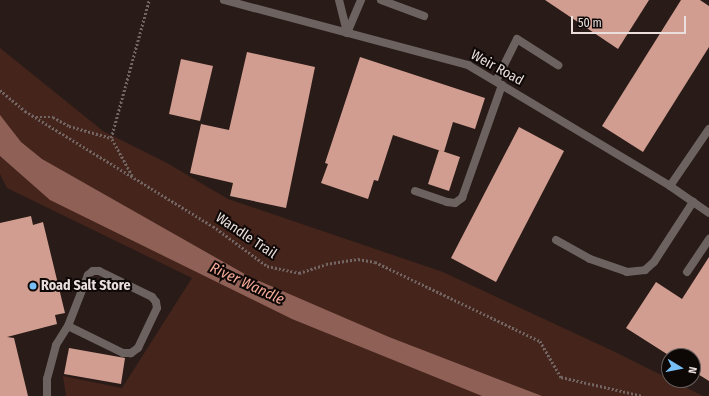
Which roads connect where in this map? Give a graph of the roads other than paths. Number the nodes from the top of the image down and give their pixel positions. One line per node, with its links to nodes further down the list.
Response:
1 (224, 0): 6 (lane, Weir Road)
2 (339, 0): 6 (lane)
3 (362, 0): 6 (lane)
4 (380, 0): 5 (lane)
5 (424, 16)
6 (347, 33): 8 (lane, Weir Road)
7 (558, 65): 8 (lane)
8 (499, 83): 10 (lane, Weir Road); 11 (lane)
9 (709, 129): 10 (lane)
10 (670, 186): 12 (lane, Weir Road)
11 (415, 191)
12 (693, 202): 13 (lane, Weir Road); 15 (lane)
13 (709, 213)
14 (709, 239): 16 (lane)
15 (556, 240)
16 (687, 272)
17 (68, 326): 17 (lane); 18 (lane)
18 (47, 396)

